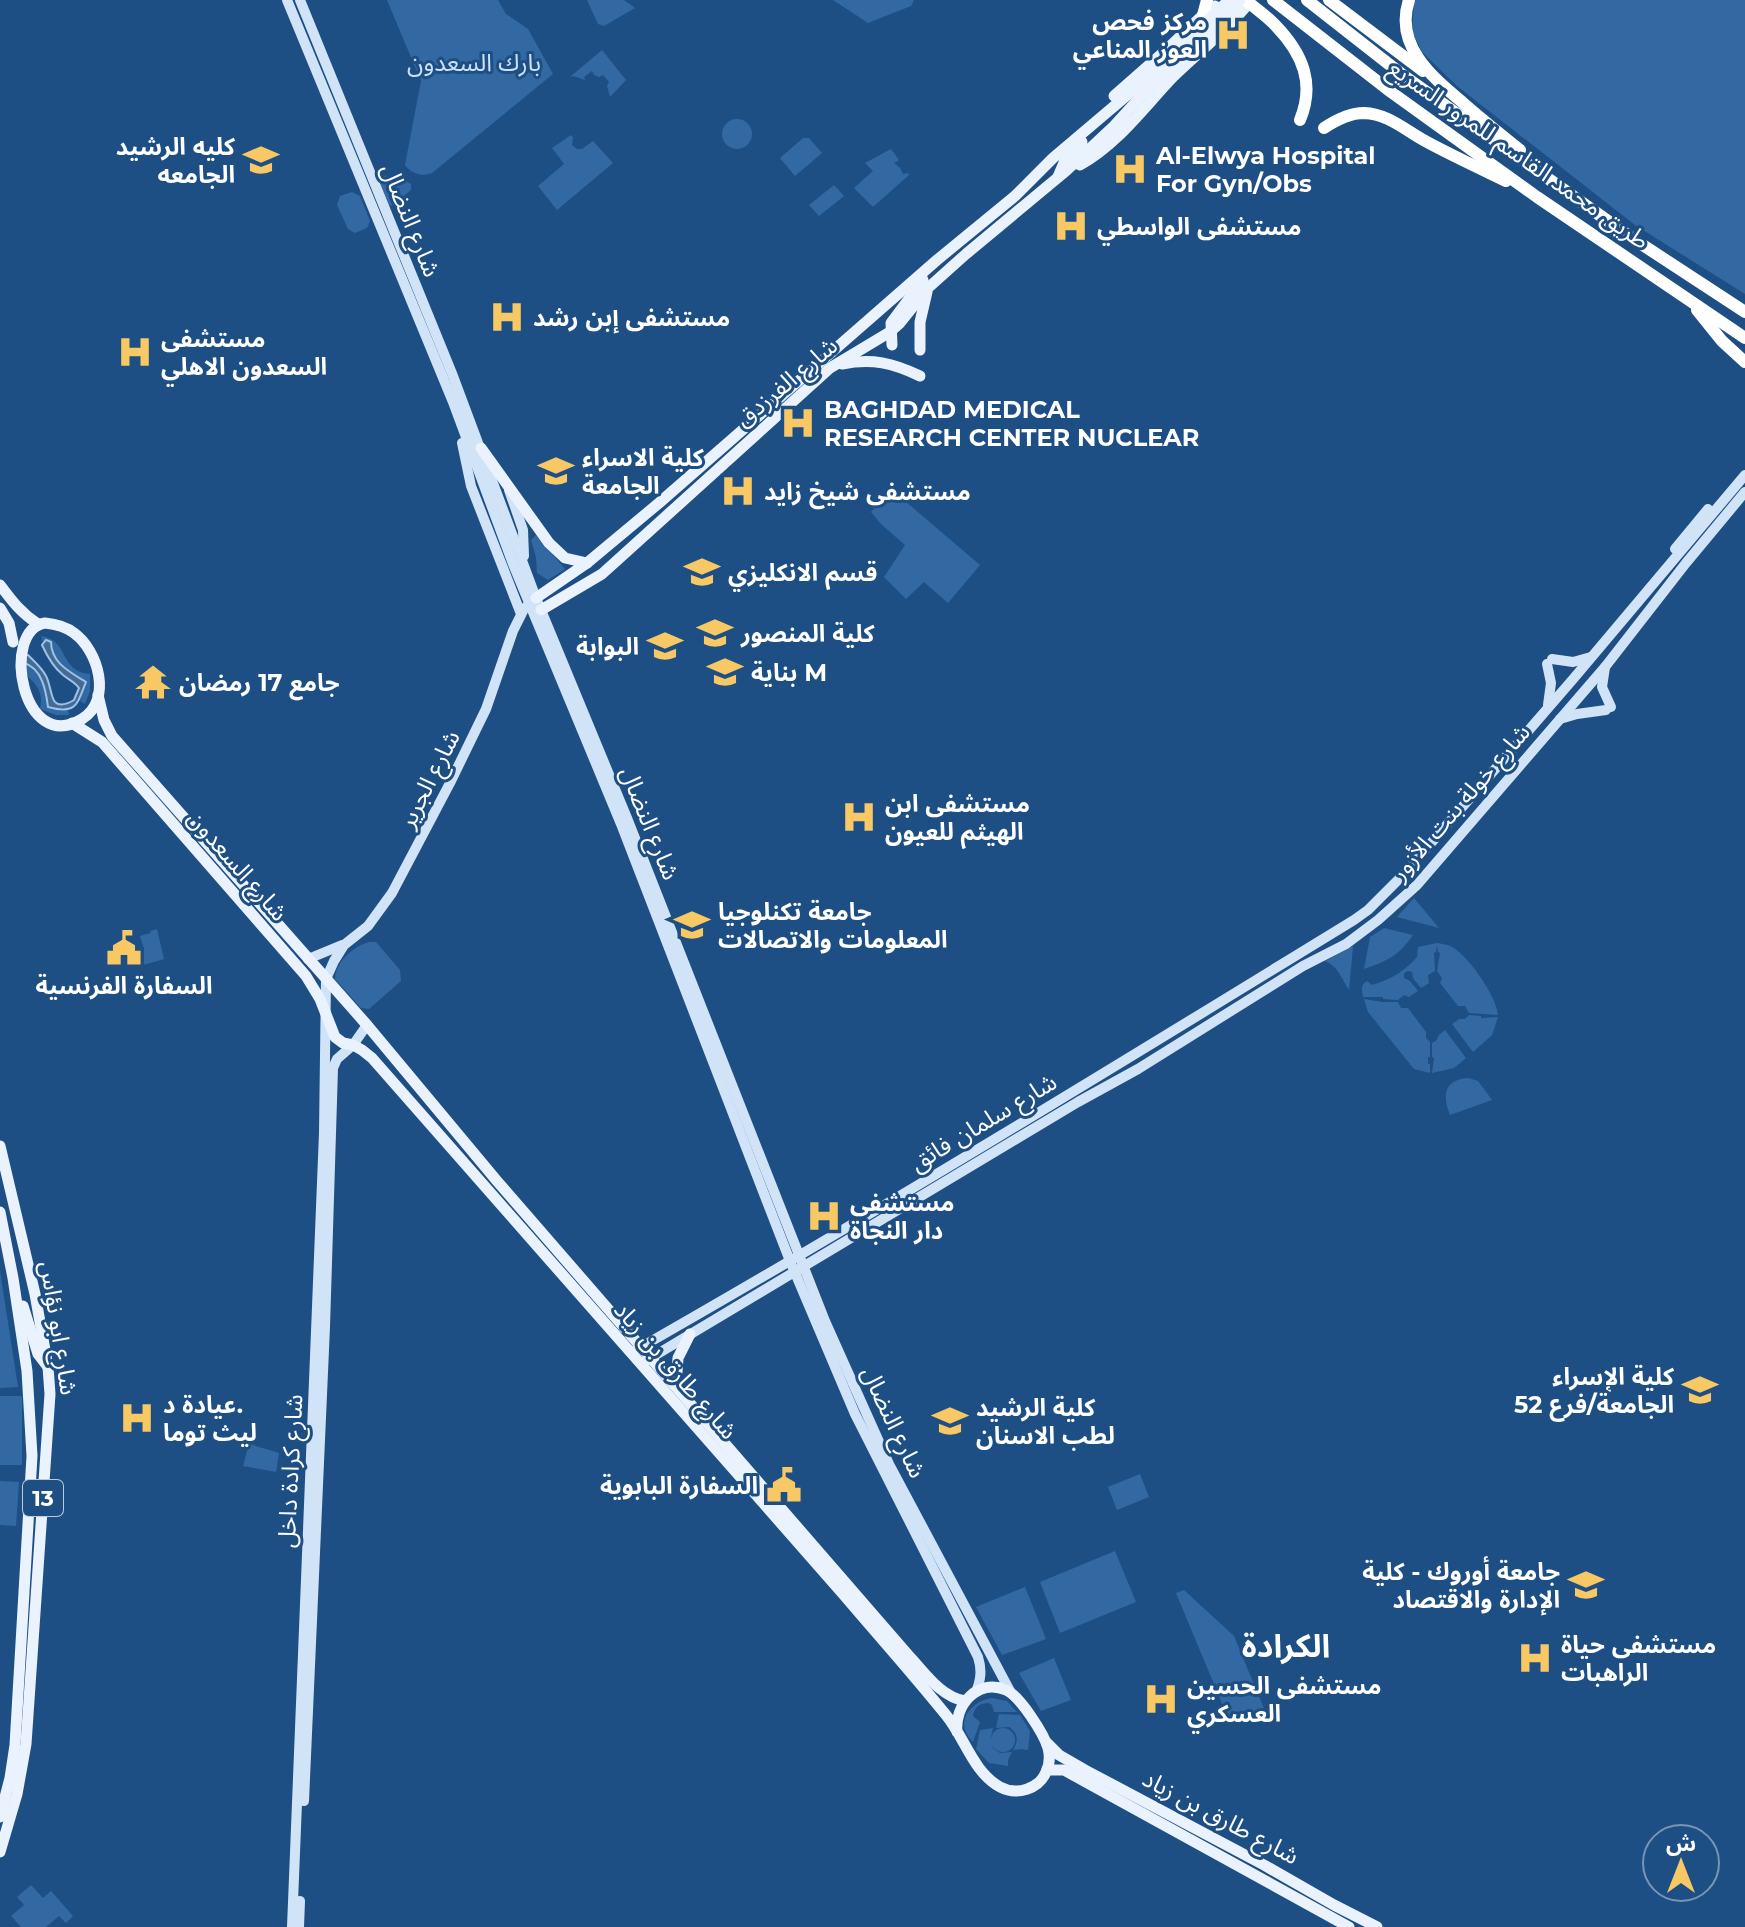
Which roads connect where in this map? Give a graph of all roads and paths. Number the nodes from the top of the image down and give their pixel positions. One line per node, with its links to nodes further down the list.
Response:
1 (287, 0): 44 (main road, شارع النضال)
2 (300, 0): 31 (main road, شارع النضال)
3 (1229, 0): 11 (main road, bridge)
4 (1273, 0): 18 (highway, طريق محمد القاسم للمرور السريع)
5 (1307, 0): 19 (highway, طريق محمد القاسم للمرور السريع)
6 (1329, 0): 12 (highway)
7 (1409, 0): 12 (highway)
8 (1211, 3): 10 (highway)
9 (1241, 8): 11 (main road, bridge); 13 (highway); 16 (main road)
10 (1203, 15): 15 (main road)
11 (1153, 77): 15 (main road, شارع الفرزدق); 16 (main road, شارع الفرزدق)
12 (1441, 85): 19 (highway)
13 (1300, 120)
14 (1324, 128): 18 (highway)
15 (1055, 155): 17 (main road, شارع الفرزدق)
16 (1062, 174): 17 (main road); 21 (main road, شارع الفرزدق)
17 (1015, 196): 20 (main road, شارع الفرزدق)
18 (1537, 197): 22 (highway, طريق محمد القاسم للمرور السريع)
19 (1629, 236): 23 (highway, طريق محمد القاسم للمرور السريع)
20 (937, 260): 24 (main road); 39 (main road, شارع الفرزدق)
21 (928, 288): 24 (main road, شارع الفرزدق); 27 (main road)
22 (1693, 304): 25 (highway, طريق محمد القاسم للمرور السريع); 28 (highway)
23 (1745, 312)
24 (890, 332): 26 (main road); 29 (main road, شارع الفرزدق)
25 (1745, 338)
26 (892, 345)
27 (920, 350)
28 (1745, 362)
29 (834, 365): 30 (main road); 44 (main road, شارع الفرزدق)
30 (920, 376)
31 (481, 448): 34 (main road); 38 (main road, شارع النضال)
32 (1745, 464): 41 (main road)
33 (1745, 475): 37 (main road)
34 (507, 485): 38 (main road); 39 (main road)
35 (1745, 492): 37 (main road)
36 (1745, 502): 42 (main road)
37 (1682, 560): 41 (main road, شارع خولة بنت الأزور); 42 (main road, شارع خولة بنت الأزور)
38 (524, 562): 44 (main road, شارع النضال)
39 (587, 563): 44 (main road, شارع الفرزدق)
40 (0, 585): 45 (main road)
41 (1640, 599): 46 (main road, شارع خولة بنت الأزور)
42 (1652, 606): 47 (main road, شارع خولة بنت الأزور)
43 (0, 608): 45 (main road)
44 (532, 608): 55 (main road, شارع الجرير); 65 (main road, شارع النضال)
45 (38, 624): 49 (main road, شارع السعدون)
46 (1593, 656): 50 (main road, شارع خولة بنت الأزور); 50 (main road)
47 (1605, 667): 51 (main road, شارع خولة بنت الأزور); 51 (main road)
48 (11, 685): 52 (main road)
49 (98, 695): 52 (main road); 56 (main road, شارع السعدون)
50 (1546, 709): 53 (main road, شارع خولة بنت الأزور)
51 (1558, 720): 54 (main road, شارع خولة بنت الأزور)
52 (72, 723): 58 (main road, شارع السعدون)
53 (1354, 920): 65 (main road, شارع سلمان فائق)
54 (1363, 932): 65 (main road, شارع سلمان فائق)
55 (344, 945): 56 (main road, شارع الجرير); 57 (main road, شارع الجرير)
56 (308, 959): 57 (main road, شارع السعدون)
57 (326, 979): 58 (main road, شارع الجرير); 59 (main road, شارع السعدون)
58 (327, 1016): 60 (main road, شارع السعدون); 83 (main road, شارع كرادة داخل)
59 (367, 1025): 60 (main road, شارع كرادة داخل); 68 (main road, شارع طارق بن زياد)
60 (353, 1045): 69 (main road, شارع طارق بن زياد); 84 (main road, شارع كرادة داخل)
61 (0, 1146): 63 (main road, شارع ابو نؤاس / 13)
62 (0, 1212): 64 (main road, شارع ابو نؤاس / 13)
63 (26, 1256): 64 (main road); 72 (main road, شارع ابو نؤاس / 13)
64 (9, 1260): 66 (main road, شارع ابو نؤاس / 13)
65 (797, 1263): 67 (main road, شارع سلمان فائق); 68 (main road, شارع سلمان فائق); 75 (main road, شارع النضال); 76 (main road, شارع النضال)
66 (15, 1291): 72 (main road); 73 (main road, شارع ابو نؤاس / 13)
67 (690, 1334): 70 (main road, شارع سلمان فائق); 74 (main road)
68 (642, 1346): 69 (main road, شارع سلمان فائق); 70 (main road, شارع طارق بن زياد)
69 (630, 1353): 71 (main road, شارع طارق بن زياد)
70 (652, 1358): 71 (main road, شارع سلمان فائق); 74 (main road, شارع طارق بن زياد)
71 (640, 1364): 78 (main road, شارع طارق بن زياد)
72 (48, 1367): 73 (main road); 82 (main road, شارع ابو نؤاس / 13)
73 (27, 1371): 81 (main road, شارع ابو نؤاس / 13)
74 (676, 1385): 77 (main road, شارع طارق بن زياد)
75 (1010, 1691): 76 (main road); 79 (main road)
76 (976, 1692): 77 (main road)
77 (965, 1701): 78 (main road)
78 (957, 1732): 80 (main road)
79 (1046, 1743): 80 (main road); 86 (main road, شارع طارق بن زياد)
80 (1047, 1770): 85 (main road, شارع طارق بن زياد)
81 (0, 1817)
82 (0, 1852)
83 (292, 1927)
84 (299, 1927)
85 (1349, 1927)
86 (1377, 1927)

